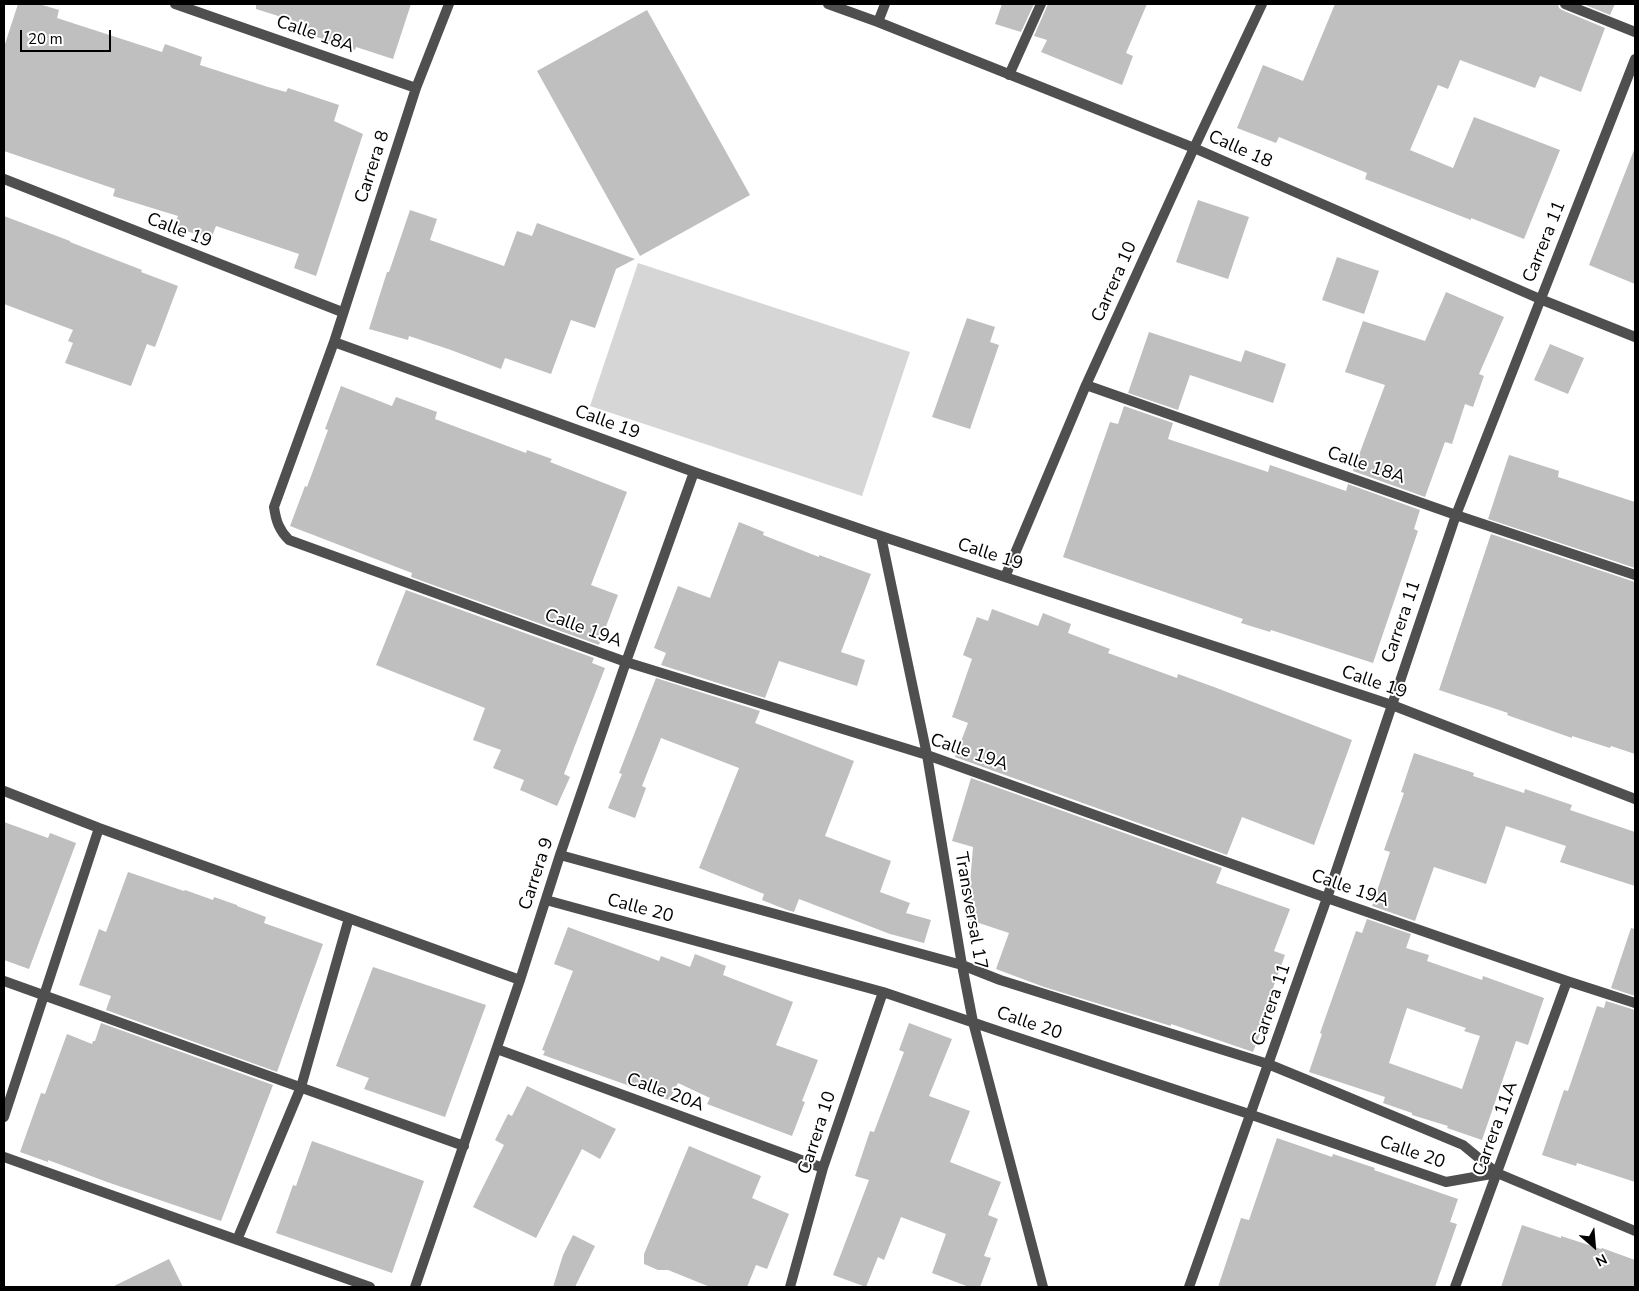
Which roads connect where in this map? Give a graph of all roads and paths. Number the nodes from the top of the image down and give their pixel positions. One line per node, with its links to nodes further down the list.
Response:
1 (176, 4): 12 (street, Calle 18A)
2 (449, 4): 12 (street, Carrera 8)
3 (828, 4): 8 (street, Calle 18)
4 (884, 4): 8 (street)
5 (1041, 4): 11 (street)
6 (1262, 4): 13 (street, Carrera 10)
7 (1565, 4): 9 (street)
8 (878, 22): 11 (street, Calle 18)
9 (1635, 32)
10 (1635, 59): 15 (street, Carrera 11)
11 (1009, 75): 13 (street, Calle 18)
12 (416, 88): 16 (street, Carrera 8)
13 (1194, 148): 15 (street, Calle 18); 19 (street, Carrera 10)
14 (4, 179): 16 (street, Calle 19)
15 (1540, 299): 17 (street, Calle 18); 21 (street, Carrera 11)
16 (342, 312): 18 (street, Carrera 8)
17 (1635, 337)
18 (334, 342): 20 (street, Calle 19); 23 (street, Carrera 8)
19 (1086, 386): 21 (street, Calle 18A); 25 (street, Carrera 10)
20 (694, 472): 22 (street, Calle 19); 26 (street, Carrera 9)
21 (1456, 514): 24 (street, Calle 18A); 27 (street, Carrera 11)
22 (881, 536): 25 (street, Calle 19); 28 (street, Transversal 17)
23 (289, 540): 26 (street, Calle 19A)
24 (1635, 575)
25 (1005, 577): 27 (street, Calle 19)
26 (626, 662): 28 (street, Calle 19A); 32 (street, Carrera 9)
27 (1392, 705): 30 (street, Calle 19); 33 (street, Carrera 11)
28 (927, 755): 33 (street, Calle 19A); 36 (street, Transversal 17)
29 (4, 791): 31 (street)
30 (1635, 799)
31 (99, 828): 35 (street); 41 (street)
32 (560, 855): 34 (street, Carrera 9); 36 (street, Calle 20)
33 (1327, 898): 39 (street, Calle 19A); 45 (street, Carrera 11)
34 (546, 900): 38 (street, Carrera 9); 40 (street, Calle 20)
35 (349, 918): 38 (street); 46 (street)
36 (962, 965): 43 (street, Transversal 17); 45 (street, Calle 20)
37 (4, 980): 41 (street)
38 (520, 980): 44 (street, Carrera 9)
39 (1566, 981): 42 (street, Calle 19A); 52 (street, Carrera 11A)
40 (883, 992): 43 (street, Calle 20); 51 (street, Carrera 10)
41 (44, 995): 46 (street); 48 (street)
42 (1635, 1003)
43 (973, 1022): 47 (street, Calle 20); 58 (street, Transversal 17)
44 (497, 1049): 49 (street, Carrera 9); 51 (street, Calle 20A)
45 (1268, 1064): 47 (street, Carrera 11); 52 (street, Calle 20)
46 (300, 1087): 49 (street); 54 (street)
47 (1250, 1114): 52 (street, Calle 20); 59 (street, Carrera 11)
48 (4, 1117)
49 (464, 1146): 56 (street, Carrera 9)
50 (4, 1157): 54 (street)
51 (823, 1168): 57 (street, Carrera 10)
52 (1497, 1173): 53 (street, Calle 20); 60 (street, Carrera 11A)
53 (1635, 1231)
54 (237, 1240): 55 (street)
55 (370, 1287)
56 (415, 1287)
57 (790, 1287)
58 (1043, 1287)
59 (1189, 1287)
60 (1455, 1287)

